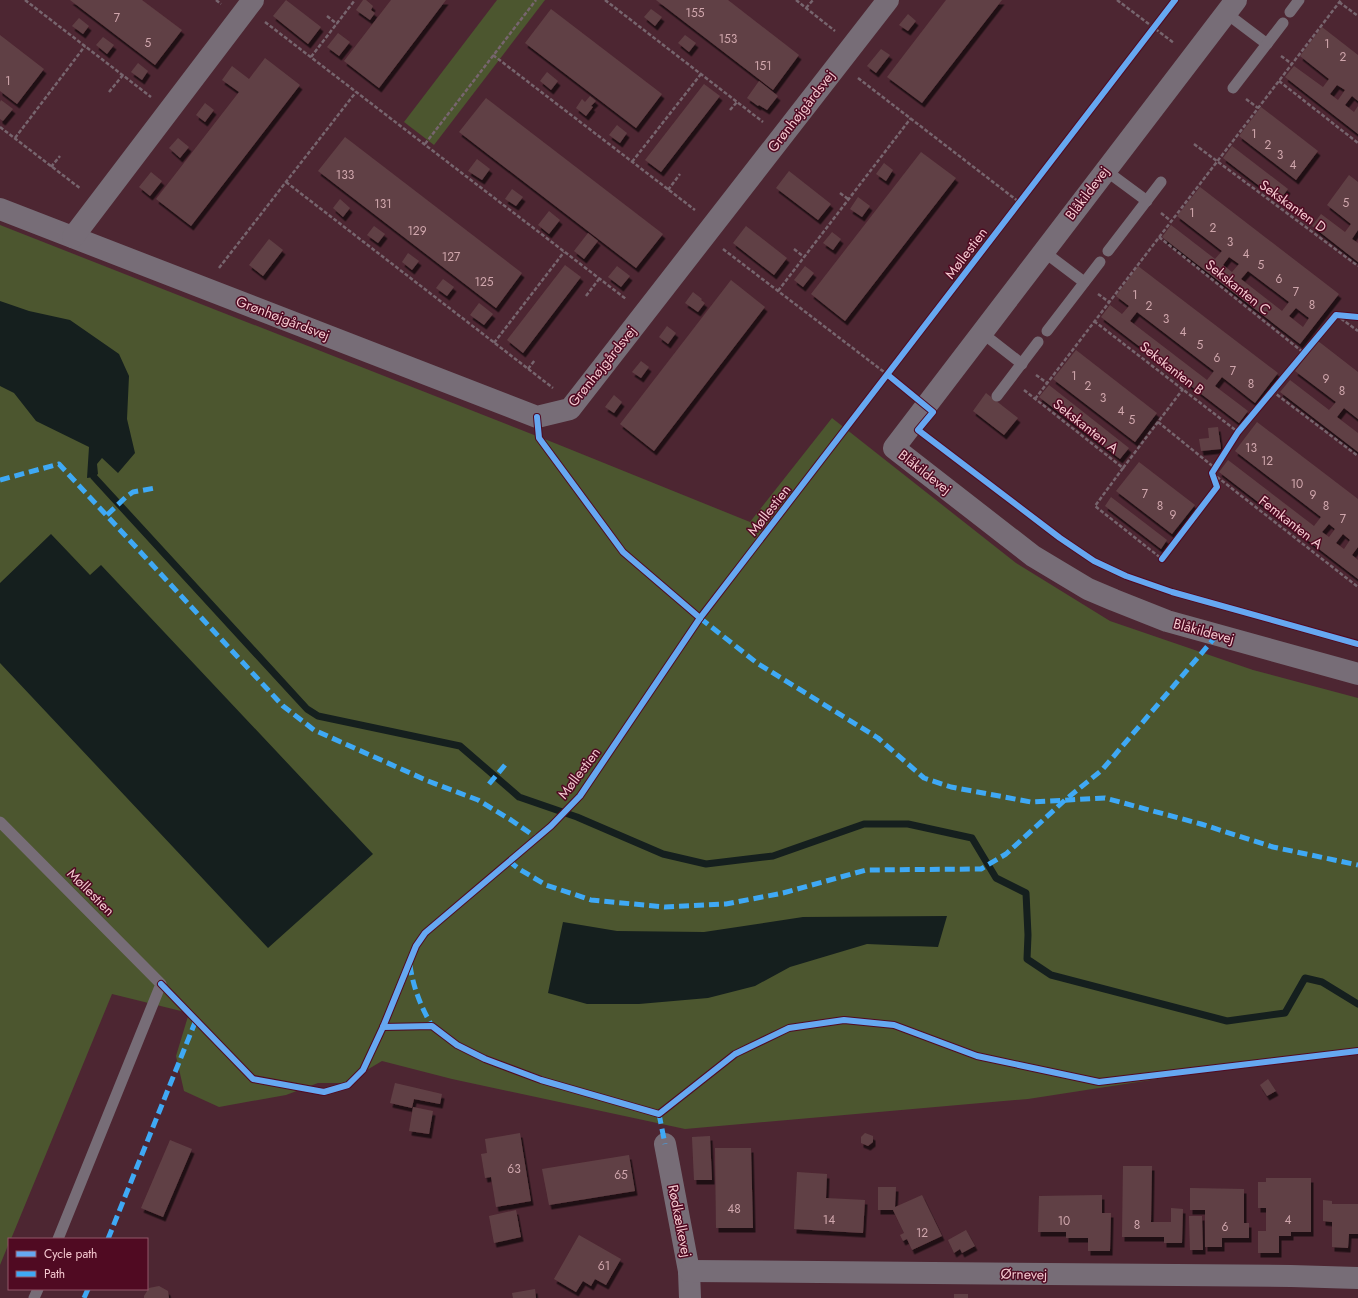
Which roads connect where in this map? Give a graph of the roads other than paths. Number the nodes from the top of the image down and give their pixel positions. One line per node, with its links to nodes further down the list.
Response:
1 (888, 0): 13 (street, Grønhøjgårdsvej)
2 (1299, 0): 5 (lane)
3 (250, 4): 13 (street)
4 (1231, 7): 7 (lane); 9 (street, Blåkildevej)
5 (1290, 12)
6 (1283, 22): 7 (lane)
7 (1267, 44): 8 (lane)
8 (1232, 88)
9 (1105, 170): 11 (lane); 14 (street, Blåkildevej)
10 (1161, 182): 11 (lane)
11 (1146, 201): 15 (lane)
12 (0, 208): 13 (street, Grønhøjgårdsvej)
13 (73, 237)
14 (1043, 251): 17 (lane); 19 (street, Blåkildevej)
15 (1108, 252)
16 (1100, 262): 17 (lane)
17 (1084, 282): 18 (lane)
18 (1047, 331)
19 (981, 332): 21 (lane); 23 (street, Blåkildevej)
20 (1038, 342): 21 (lane)
21 (1022, 364): 22 (lane)
22 (997, 396)
23 (1358, 674)
24 (0, 822): 26 (lane, Møllestien)
25 (665, 1144): 27 (street, Rødkælkevej)
26 (58, 1238)
27 (689, 1271): 28 (street, Ørnevej); 29 (street, Rødkælkevej)
28 (1358, 1278)
29 (690, 1298)

